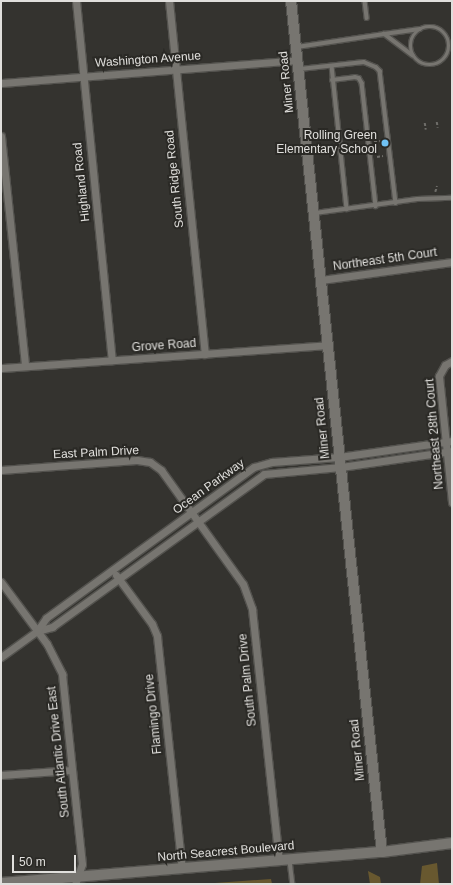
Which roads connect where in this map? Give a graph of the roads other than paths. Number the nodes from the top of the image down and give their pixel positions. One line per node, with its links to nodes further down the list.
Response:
1 (76, 1): 13 (street, Highland Road)
2 (169, 1): 12 (street, South Ridge Road)
3 (292, 1): 8 (street, Miner Road)
4 (365, 1): 5 (lane)
5 (367, 18)
6 (421, 29): 7 (lane); 9 (lane); 9 (lane)
7 (384, 34): 8 (lane); 9 (lane)
8 (296, 47): 10 (street, Miner Road)
9 (416, 58)
10 (298, 65): 11 (lane); 12 (street, Washington Avenue); 21 (street, Miner Road)
11 (332, 66): 14 (lane); 18 (lane)
12 (174, 69): 13 (street, Washington Avenue); 25 (street, South Ridge Road)
13 (82, 76): 15 (street, Washington Avenue); 26 (street, Highland Road)
14 (332, 80): 19 (lane); 20 (lane)
15 (1, 83)
16 (1, 136): 28 (street)
17 (452, 198): 18 (lane)
18 (396, 203): 19 (lane)
19 (376, 206): 20 (lane)
20 (347, 209): 21 (lane)
21 (314, 214): 23 (street, Miner Road)
22 (452, 262): 23 (street, Northeast 5th Court)
23 (321, 280): 24 (street, Miner Road)
24 (328, 345): 25 (street, Grove Road); 32 (street, Miner Road)
25 (205, 354): 26 (street, Grove Road)
26 (112, 360): 28 (street, Grove Road)
27 (452, 361): 30 (street, Northeast 28th Court)
28 (25, 366): 29 (street, Grove Road)
29 (1, 368)
30 (449, 441): 31 (street, Northeast 28th Court); 32 (street, Ocean Parkway)
31 (449, 452): 32 (street, Ocean Parkway); 34 (street, Northeast 28th Court)
32 (340, 462): 35 (street, Ocean Parkway); 36 (street, Ocean Parkway); 45 (street, Miner Road)
33 (1, 470): 35 (street, East Palm Drive)
34 (452, 502)
35 (192, 513): 36 (street, South Palm Drive); 37 (street, Ocean Parkway)
36 (197, 521): 38 (street, Ocean Parkway); 47 (street, South Palm Drive)
37 (112, 570): 38 (street, Flamingo Drive); 40 (street, Ocean Parkway)
38 (119, 578): 40 (street, Ocean Parkway); 48 (street, Flamingo Drive)
39 (1, 582): 40 (street, South Atlantic Drive East)
40 (37, 631): 41 (street, Ocean Parkway); 42 (street, South Atlantic Drive East)
41 (1, 657)
42 (72, 770): 43 (street); 49 (street, South Atlantic Drive East)
43 (1, 775)
44 (452, 843): 45 (street, North Seacrest Boulevard)
45 (382, 852): 46 (street, North Seacrest Boulevard)
46 (290, 860): 47 (street, North Seacrest Boulevard); 51 (lane)
47 (279, 861): 48 (street, North Seacrest Boulevard)
48 (182, 869): 49 (street, North Seacrest Boulevard)
49 (76, 880): 50 (street, North Seacrest Boulevard)
50 (1, 883)
51 (293, 884)

